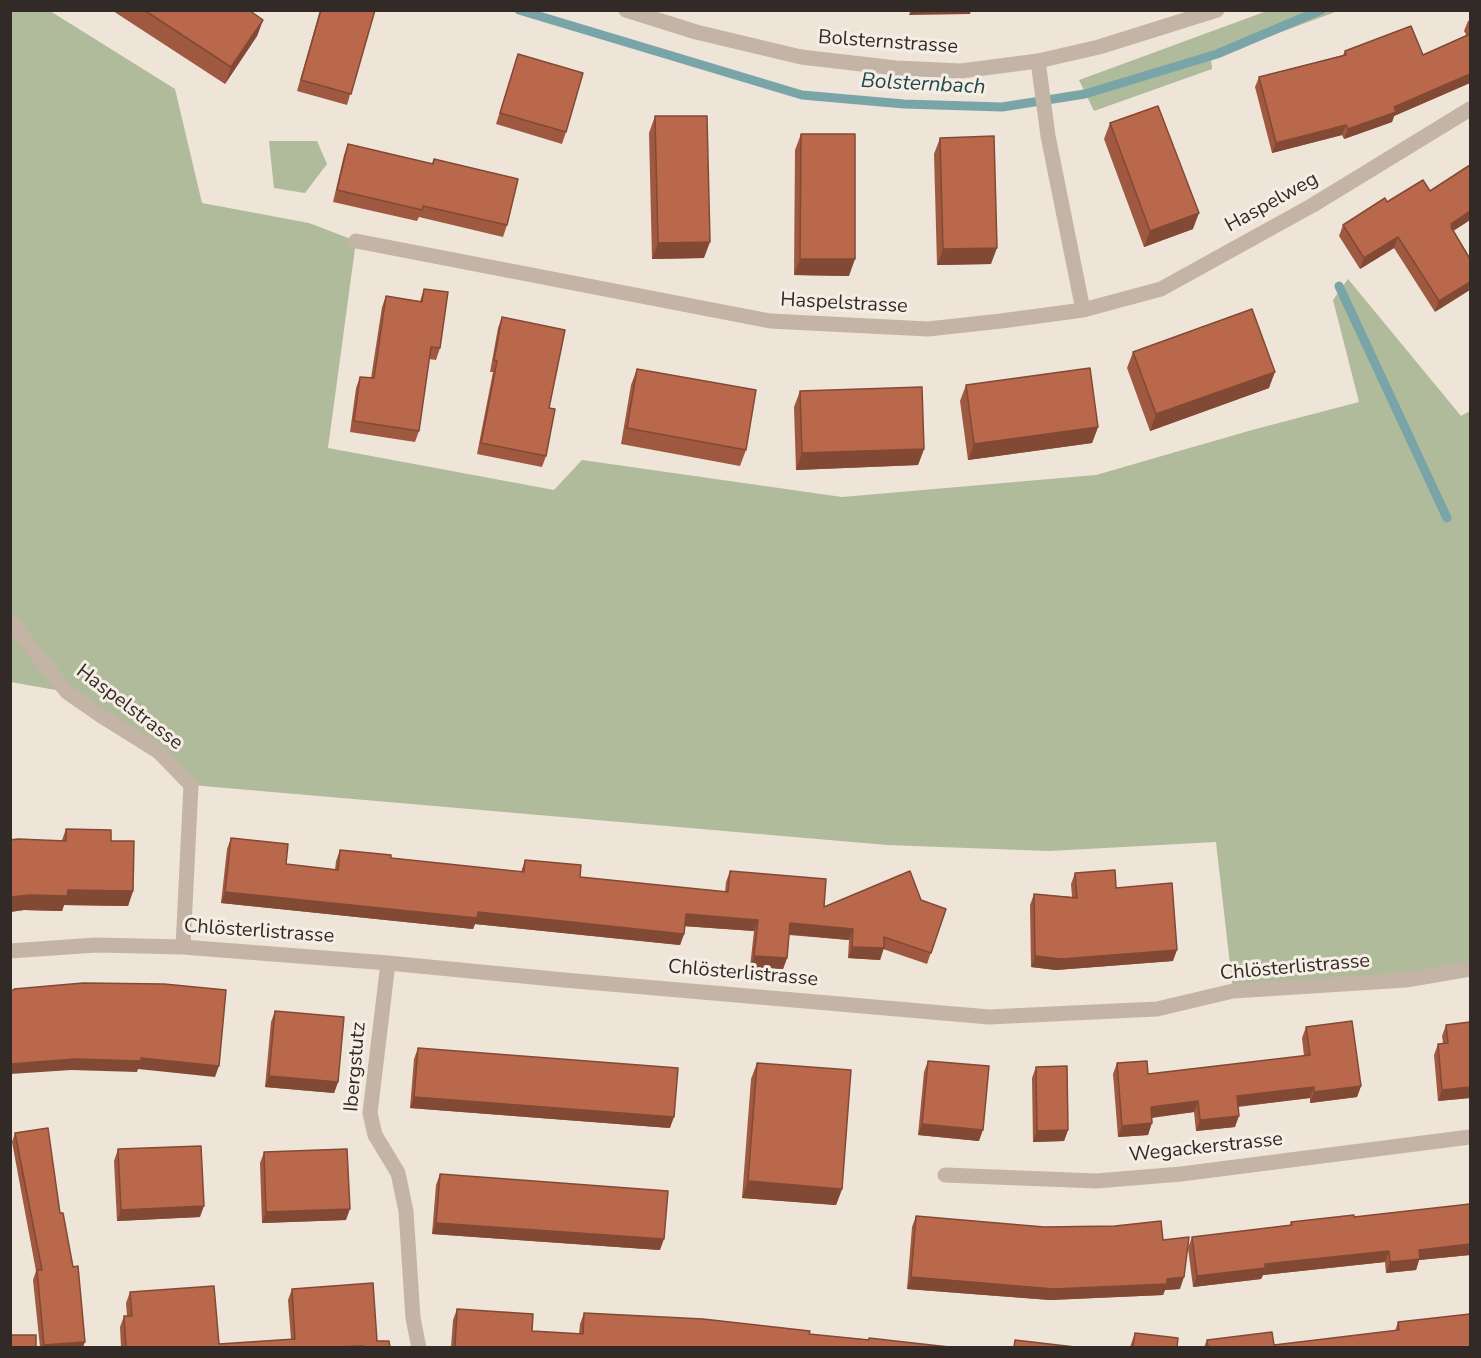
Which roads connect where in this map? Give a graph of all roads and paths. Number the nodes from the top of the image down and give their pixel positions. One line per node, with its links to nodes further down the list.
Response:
1 (626, 10): 3 (street, Bolsternstrasse)
2 (1217, 10): 3 (street, Bolsternstrasse)
3 (1038, 61): 6 (street)
4 (1470, 109): 6 (street, Haspelweg)
5 (356, 241): 6 (street, Haspelstrasse)
6 (1083, 310)
7 (10, 621): 8 (street, Haspelstrasse)
8 (183, 947): 9 (street, Chlösterlistrasse); 10 (street, Chlösterlistrasse)
9 (10, 951)
10 (388, 963): 11 (street, Chlösterlistrasse); 14 (street, Ibergstutz)
11 (1470, 969)
12 (1470, 1137): 13 (street, Wegackerstrasse)
13 (945, 1175)
14 (419, 1347)

